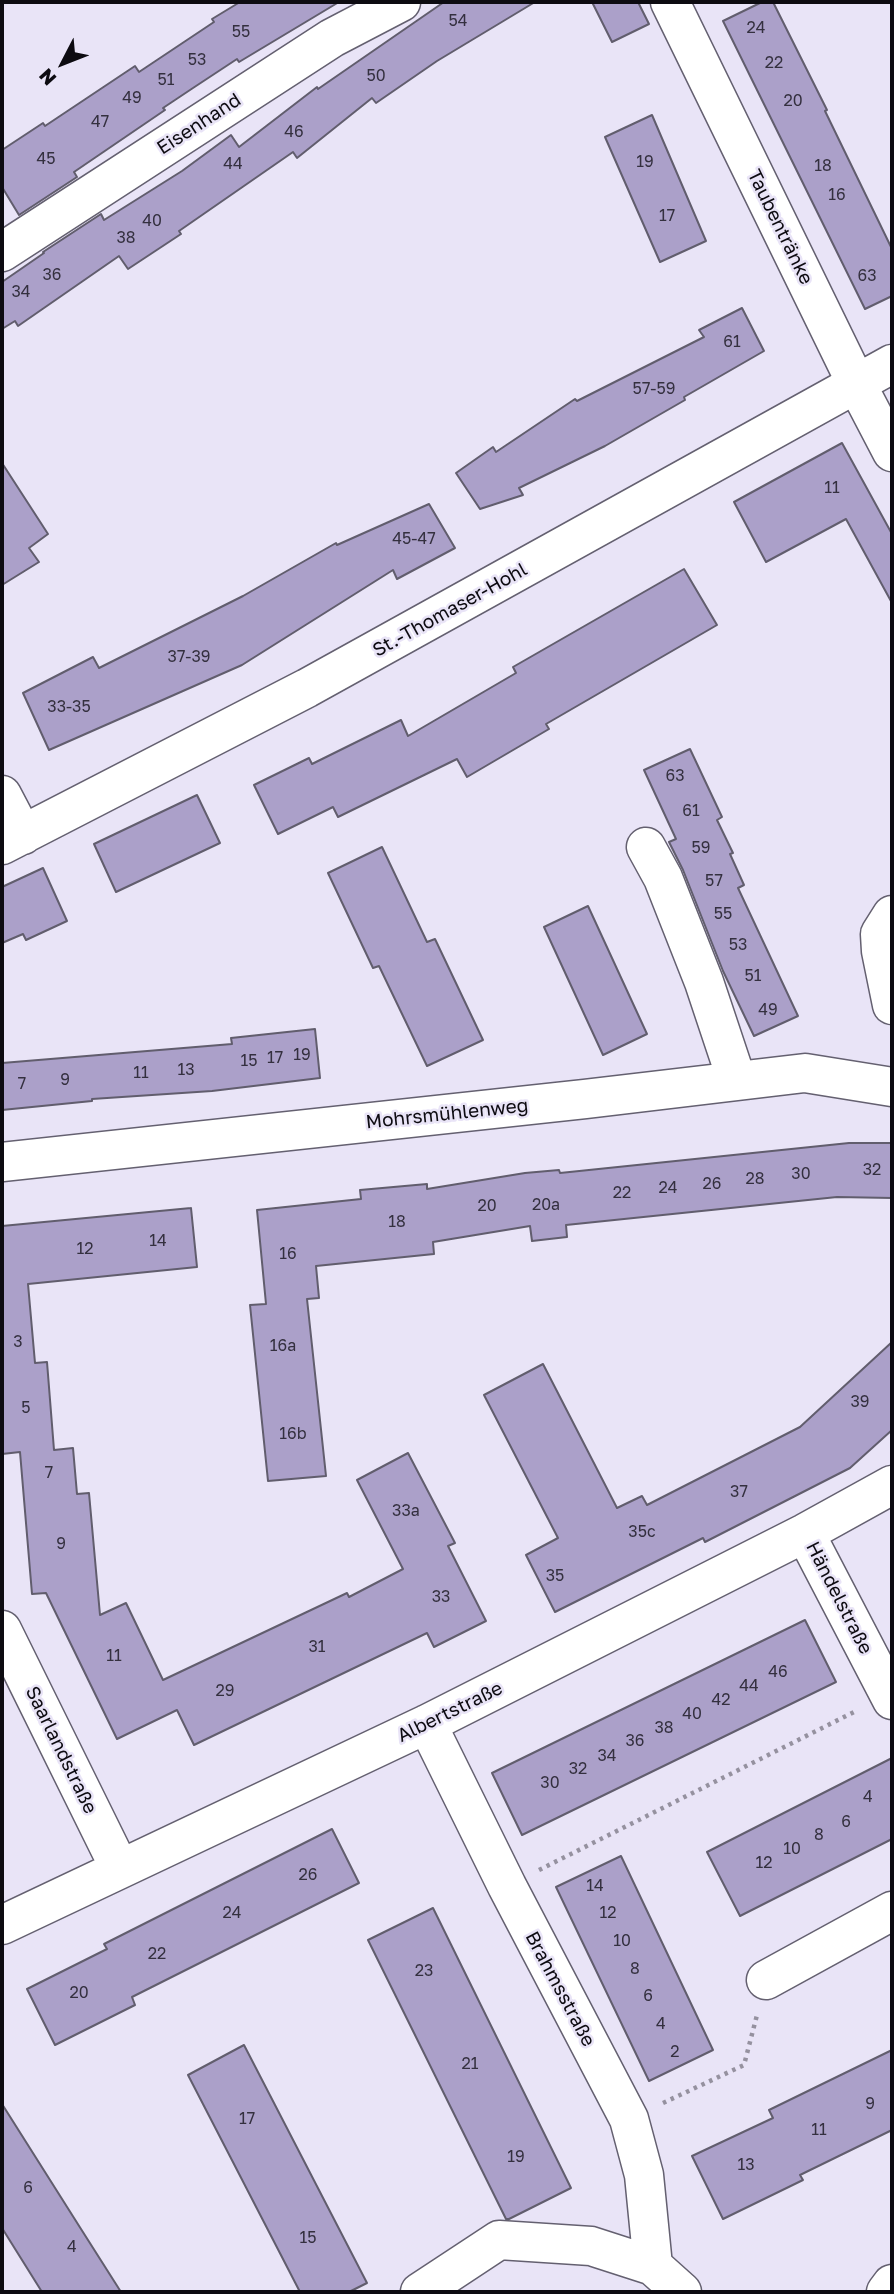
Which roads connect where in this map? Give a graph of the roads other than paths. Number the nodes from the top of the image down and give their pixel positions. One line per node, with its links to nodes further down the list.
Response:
1 (401, 2): 3 (street, Eisenhand)
2 (670, 2): 5 (street, Taubentränke)
3 (2, 252)
4 (892, 364): 5 (street, St.-Thomaser-Hohl)
5 (857, 385): 6 (street, Taubentränke); 8 (street, St.-Thomaser-Hohl)
6 (892, 452)
7 (2, 795): 8 (street)
8 (12, 840)
9 (646, 847): 12 (street)
10 (892, 915): 11 (street)
11 (892, 1005)
12 (737, 1082): 13 (street, Mohrsmühlenweg); 14 (street, Mohrsmühlenweg)
13 (892, 1087)
14 (2, 1162)
15 (892, 1486): 16 (street, Albertstraße)
16 (805, 1533): 18 (street, Händelstraße); 19 (street, Albertstraße)
17 (2, 1630): 20 (street, Saarlandstraße)
18 (891, 1698)
19 (427, 1724): 20 (street, Albertstraße); 24 (street, Brahmsstraße)
20 (120, 1869): 22 (street, Albertstraße)
21 (892, 1911): 23 (street)
22 (2, 1925)
23 (766, 1980)
24 (653, 2266): 26 (street); 27 (street)
25 (892, 2284): 28 (street)
26 (420, 2292)
27 (682, 2292)
28 (886, 2292)

